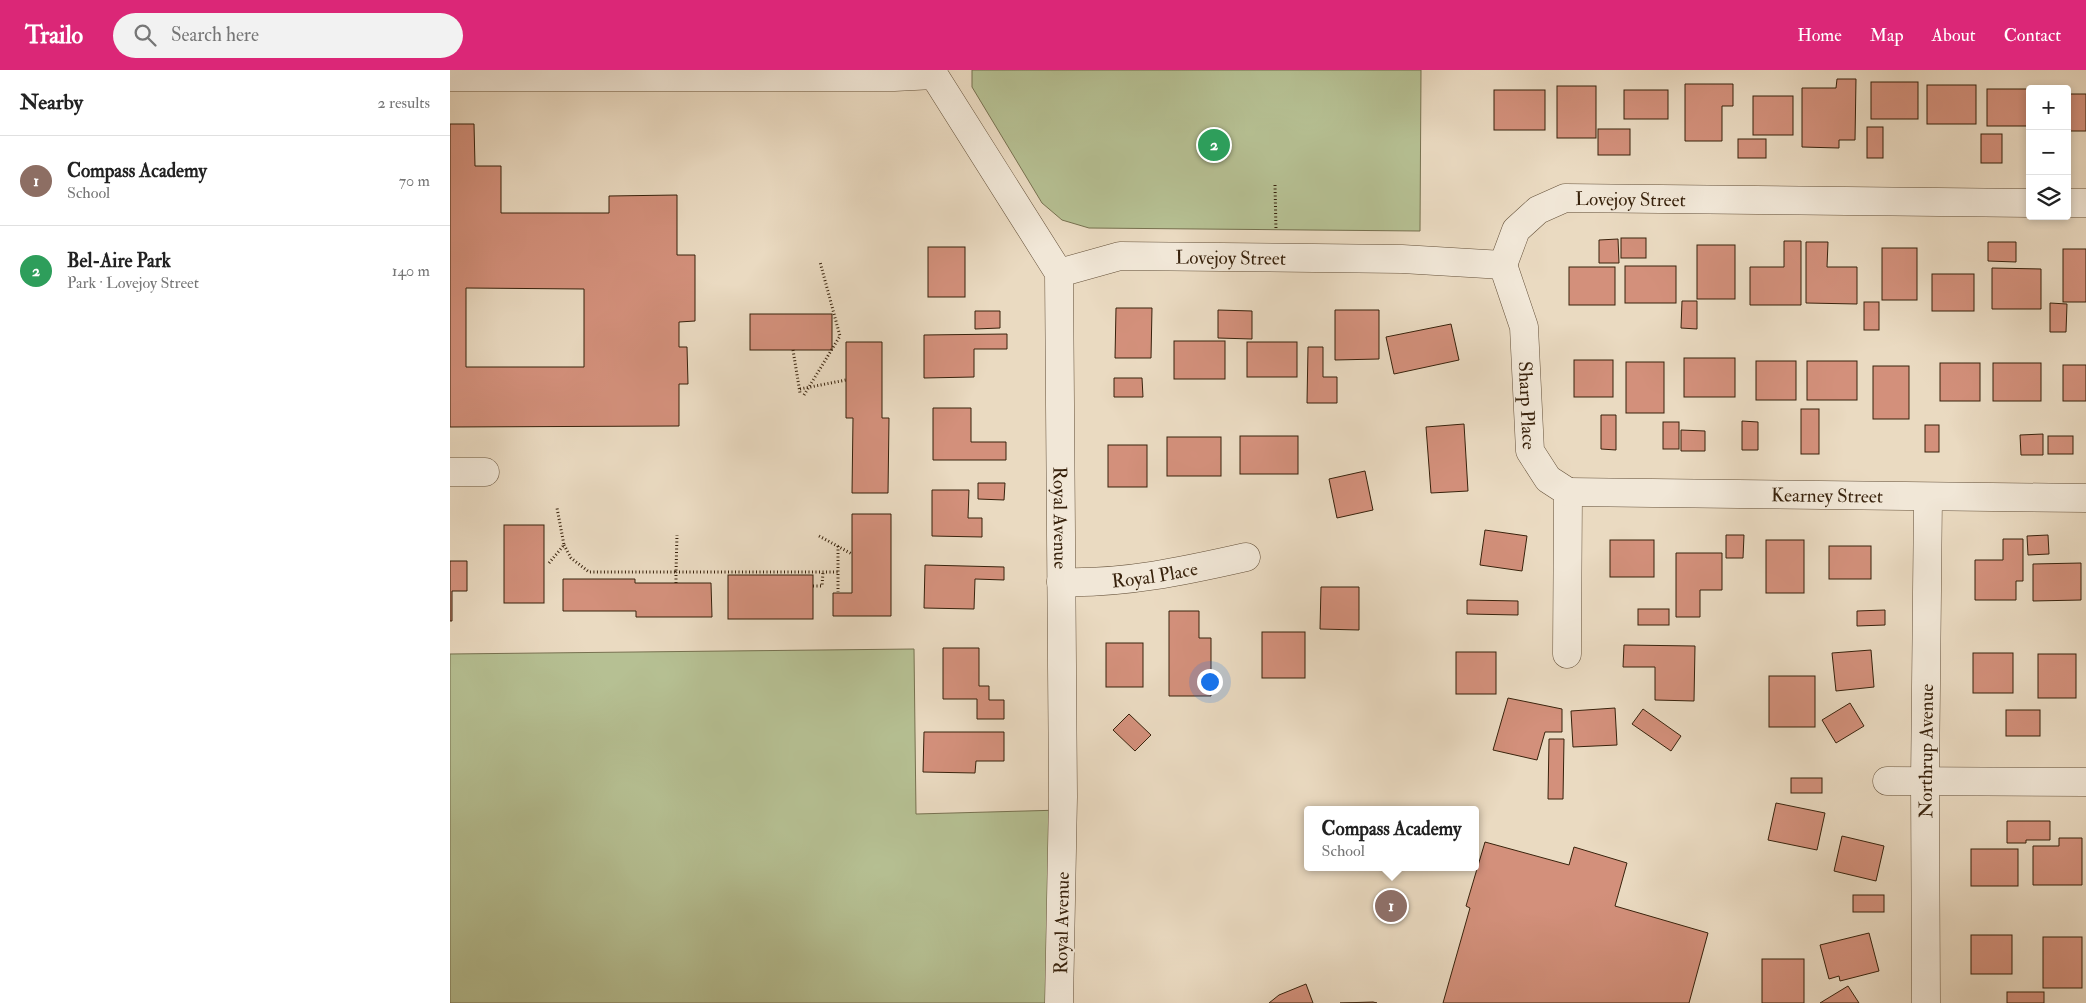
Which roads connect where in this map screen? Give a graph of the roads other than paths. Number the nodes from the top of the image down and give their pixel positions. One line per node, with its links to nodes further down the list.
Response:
1 (937, 72): 2 (street); 8 (street)
2 (860, 74): 3 (street)
3 (450, 77)
4 (2026, 202): 7 (street, Lovejoy Street)
5 (2071, 203): 6 (street)
6 (2086, 203)
7 (1503, 265): 8 (street, Lovejoy Street); 11 (street, Sharp Place)
8 (1059, 273): 15 (street, Royal Avenue)
9 (450, 472): 10 (street)
10 (485, 472)
11 (1568, 492): 12 (street, Kearney Street); 16 (street)
12 (1928, 497): 13 (street, Kearney Street); 18 (street, Northrup Avenue)
13 (2086, 498)
14 (1246, 557): 15 (street, Royal Place)
15 (1061, 582): 20 (street, Royal Avenue)
16 (1567, 654)
17 (1887, 781): 18 (street)
18 (1925, 781): 19 (street); 21 (street, Northrup Avenue)
19 (2086, 782)
20 (1060, 1003)
21 (1926, 1003)

